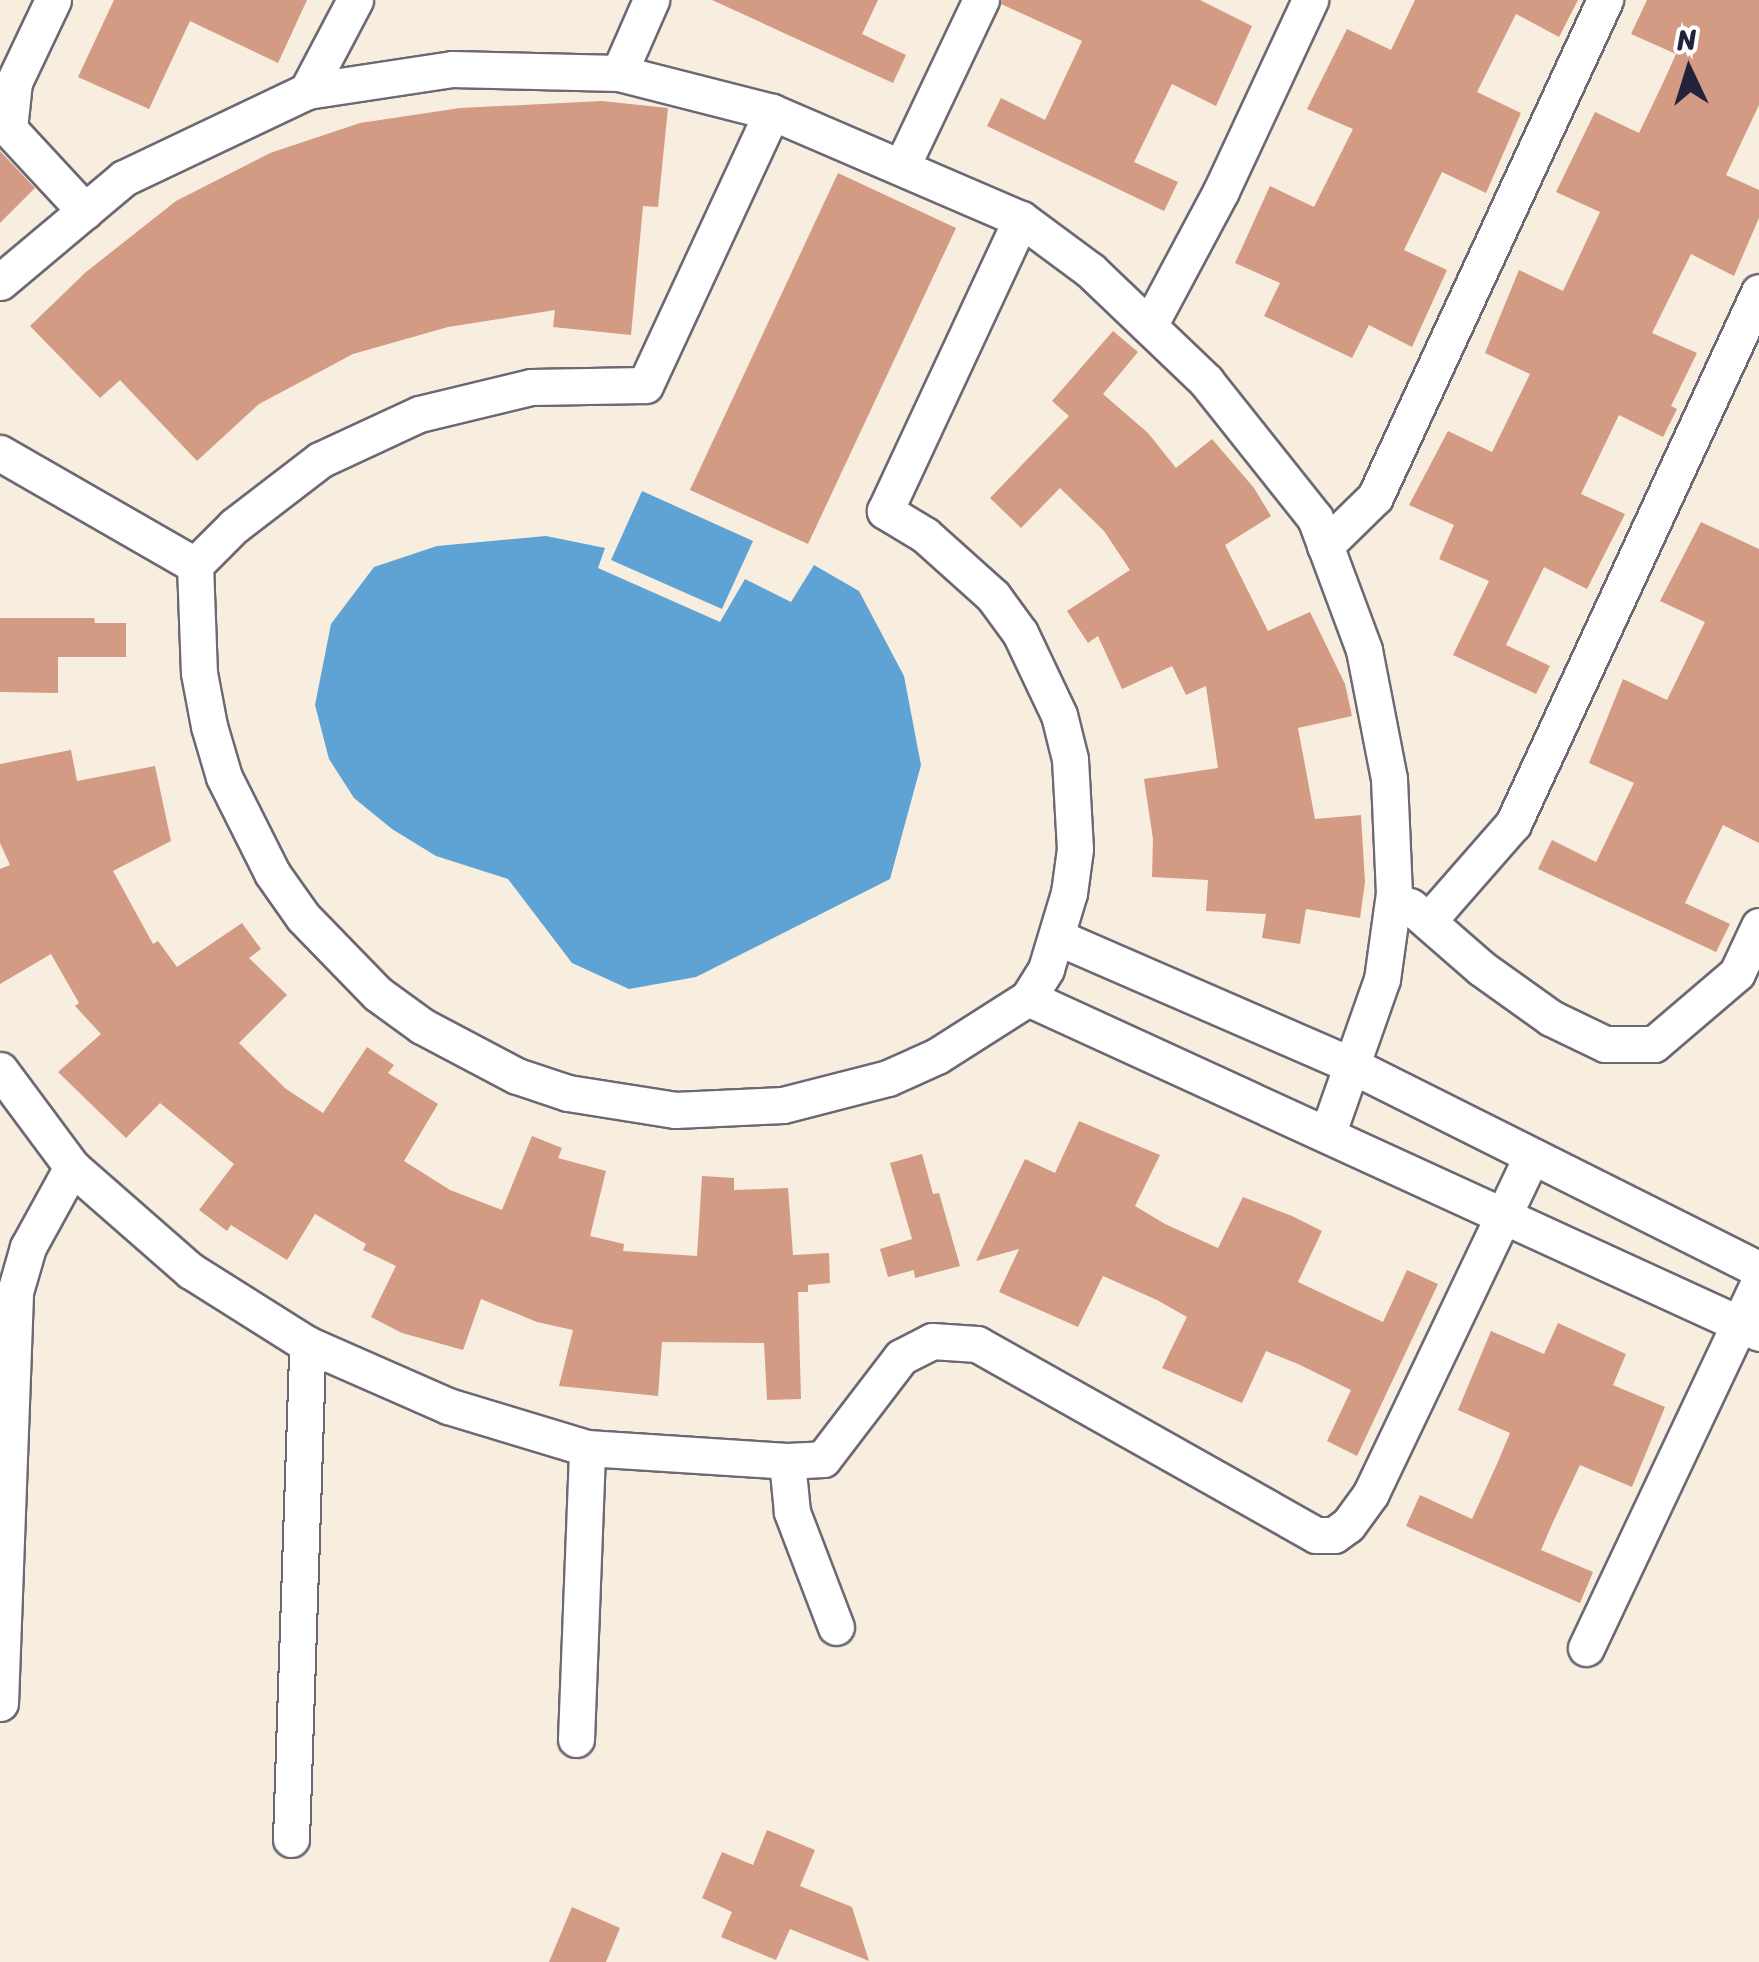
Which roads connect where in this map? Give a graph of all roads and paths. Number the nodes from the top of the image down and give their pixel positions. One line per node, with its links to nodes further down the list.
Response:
1 (53, 0): 11 (street)
2 (355, 0): 8 (street)
3 (651, 0): 7 (street)
4 (981, 0): 10 (street)
5 (1310, 0): 15 (street)
6 (1605, 0): 17 (street)
7 (619, 72): 8 (street); 9 (street)
8 (307, 91): 11 (street)
9 (772, 112): 10 (street); 18 (street)
10 (902, 166): 12 (street)
11 (85, 211): 13 (street)
12 (1021, 219): 15 (street); 22 (street)
13 (0, 282)
14 (1759, 292): 20 (street)
15 (1149, 326): 17 (street)
16 (0, 453): 18 (street)
17 (1325, 546): 19 (street)
18 (195, 565): 23 (street)
19 (1394, 893): 20 (street); 24 (street)
20 (1428, 922): 21 (street)
21 (1759, 926)
22 (1057, 937): 23 (street); 24 (street)
23 (1028, 998): 26 (street)
24 (1353, 1066): 26 (street); 27 (street)
25 (0, 1070): 28 (street)
26 (1327, 1135): 29 (street)
27 (1531, 1158): 29 (street); 30 (street)
28 (72, 1167): 33 (street); 38 (street)
29 (1504, 1218): 32 (street); 35 (street)
30 (1759, 1269)
31 (1759, 1282): 32 (street)
32 (1749, 1328): 37 (street)
33 (306, 1344): 34 (street); 40 (street)
34 (587, 1448): 35 (street); 39 (street)
35 (787, 1461): 36 (street)
36 (836, 1627)
37 (1586, 1648)
38 (0, 1703)
39 (576, 1740)
40 (291, 1839)

